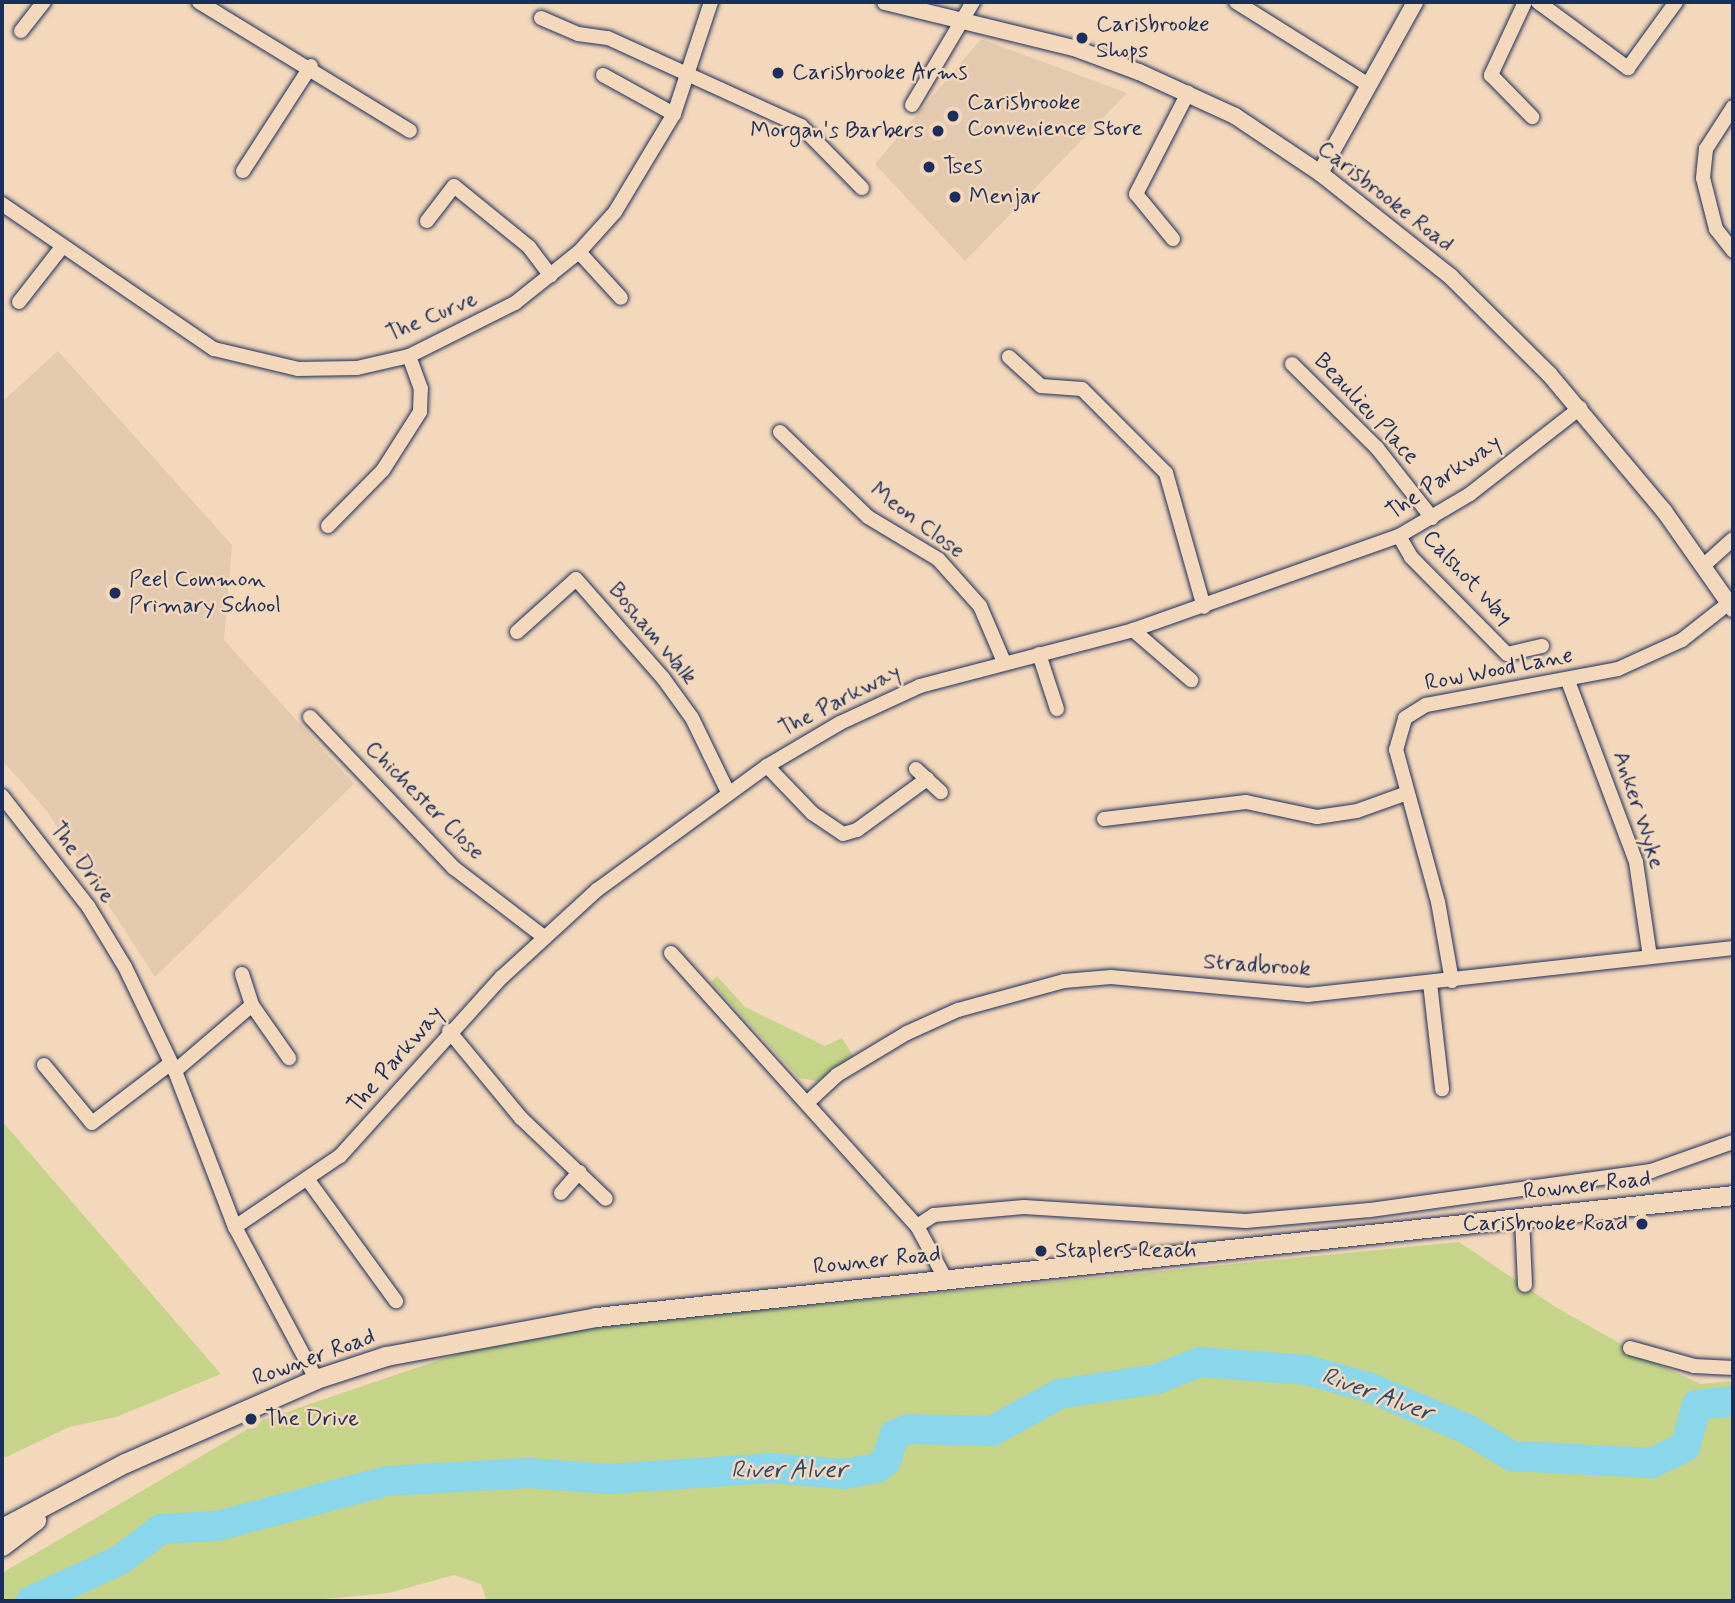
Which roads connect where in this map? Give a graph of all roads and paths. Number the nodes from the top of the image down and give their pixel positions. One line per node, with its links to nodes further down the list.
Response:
1 (44, 2): 13 (street)
2 (711, 2): 16 (street, The Curve)
3 (886, 2): 12 (street, Carisbrooke Road)
4 (973, 2): 12 (street)
5 (1236, 2): 17 (street)
6 (1525, 2): 22 (street)
7 (1538, 2): 8 (street)
8 (1676, 2)
9 (1411, 3): 17 (street)
10 (207, 4): 14 (street)
11 (541, 18): 16 (street)
12 (967, 19): 18 (street, Carisbrooke Road); 19 (street)
13 (21, 31)
14 (311, 66): 23 (street); 24 (street)
15 (603, 75): 21 (street)
16 (691, 77): 21 (street, The Curve); 26 (street)
17 (1367, 84): 25 (street)
18 (1188, 93): 25 (street, Carisbrooke Road); 29 (street)
19 (912, 105)
20 (1733, 107): 31 (street)
21 (674, 114): 32 (street, The Curve)
22 (1532, 117)
23 (410, 131)
24 (243, 171)
25 (1320, 173): 39 (street, Carisbrooke Road)
26 (862, 188)
27 (2, 204): 30 (street, The Curve)
28 (427, 221): 33 (street)
29 (1174, 239)
30 (62, 247): 35 (street); 36 (street, The Curve)
31 (1733, 251)
32 (579, 252): 33 (street, The Curve); 34 (street)
33 (551, 276): 36 (street, The Curve)
34 (621, 298)
35 (19, 302)
36 (409, 356): 42 (street)
37 (1009, 357): 47 (street)
38 (1292, 364): 41 (street, Beaulieu Place)
39 (1580, 408): 41 (street, The Parkway); 45 (street, Carisbrooke Road)
40 (780, 432): 52 (street, Meon Close)
41 (1432, 518): 43 (street, The Parkway)
42 (328, 526)
43 (1399, 536): 47 (street, The Parkway); 50 (street, Calshot Way)
44 (1733, 539): 45 (street)
45 (1703, 566): 46 (street, Carisbrooke Road)
46 (1731, 606): 54 (street, Row Wood Lane)
47 (1204, 607): 48 (street, The Parkway)
48 (1133, 630): 51 (street, The Parkway); 53 (street)
49 (517, 632): 58 (street, Bosham Walk)
50 (1542, 646)
51 (1039, 653): 52 (street, The Parkway); 55 (street)
52 (1004, 662): 57 (street, The Parkway)
53 (1191, 680)
54 (1568, 681): 60 (street, Row Wood Lane); 66 (street, Anker Wyke)
55 (1057, 709)
56 (310, 716): 63 (street, Chichester Close)
57 (766, 766): 58 (street, The Parkway); 59 (street)
58 (727, 790): 63 (street, The Parkway)
59 (941, 792)
60 (1407, 793): 62 (street); 68 (street, Row Wood Lane)
61 (2, 796): 74 (street, The Drive)
62 (1104, 820)
63 (544, 937): 71 (street, The Parkway)
64 (1733, 948): 66 (street, Stradbrook)
65 (671, 953): 76 (street)
66 (1650, 957): 68 (street, Stradbrook)
67 (242, 974): 70 (street)
68 (1452, 981): 69 (street, Stradbrook)
69 (1430, 983): 75 (street); 76 (street, Stradbrook)
70 (252, 1005): 72 (street); 74 (street)
71 (449, 1031): 78 (street); 79 (street, The Parkway)
72 (289, 1058)
73 (44, 1065): 74 (street)
74 (173, 1067): 85 (street, The Drive)
75 (1442, 1090)
76 (807, 1103): 84 (street)
77 (1733, 1142): 84 (street)
78 (579, 1172): 80 (street); 82 (street)
79 (308, 1180): 85 (street, The Parkway); 88 (street)
80 (561, 1193)
81 (1733, 1195): 83 (main road, Rowner Road)
82 (606, 1199)
83 (1522, 1218): 86 (main road, Rowner Road); 87 (street)
84 (917, 1226): 86 (street)
85 (234, 1227): 91 (street, The Drive)
86 (945, 1278): 91 (main road, Rowner Road)
87 (1525, 1285)
88 (396, 1301)
89 (1630, 1348): 90 (street)
90 (1733, 1368)
91 (316, 1379): 92 (main road, Rowner Road)
92 (59, 1502): 93 (main road, Rowner Road); 94 (main road, Rowner Road)
93 (2, 1528)
94 (2, 1546)

